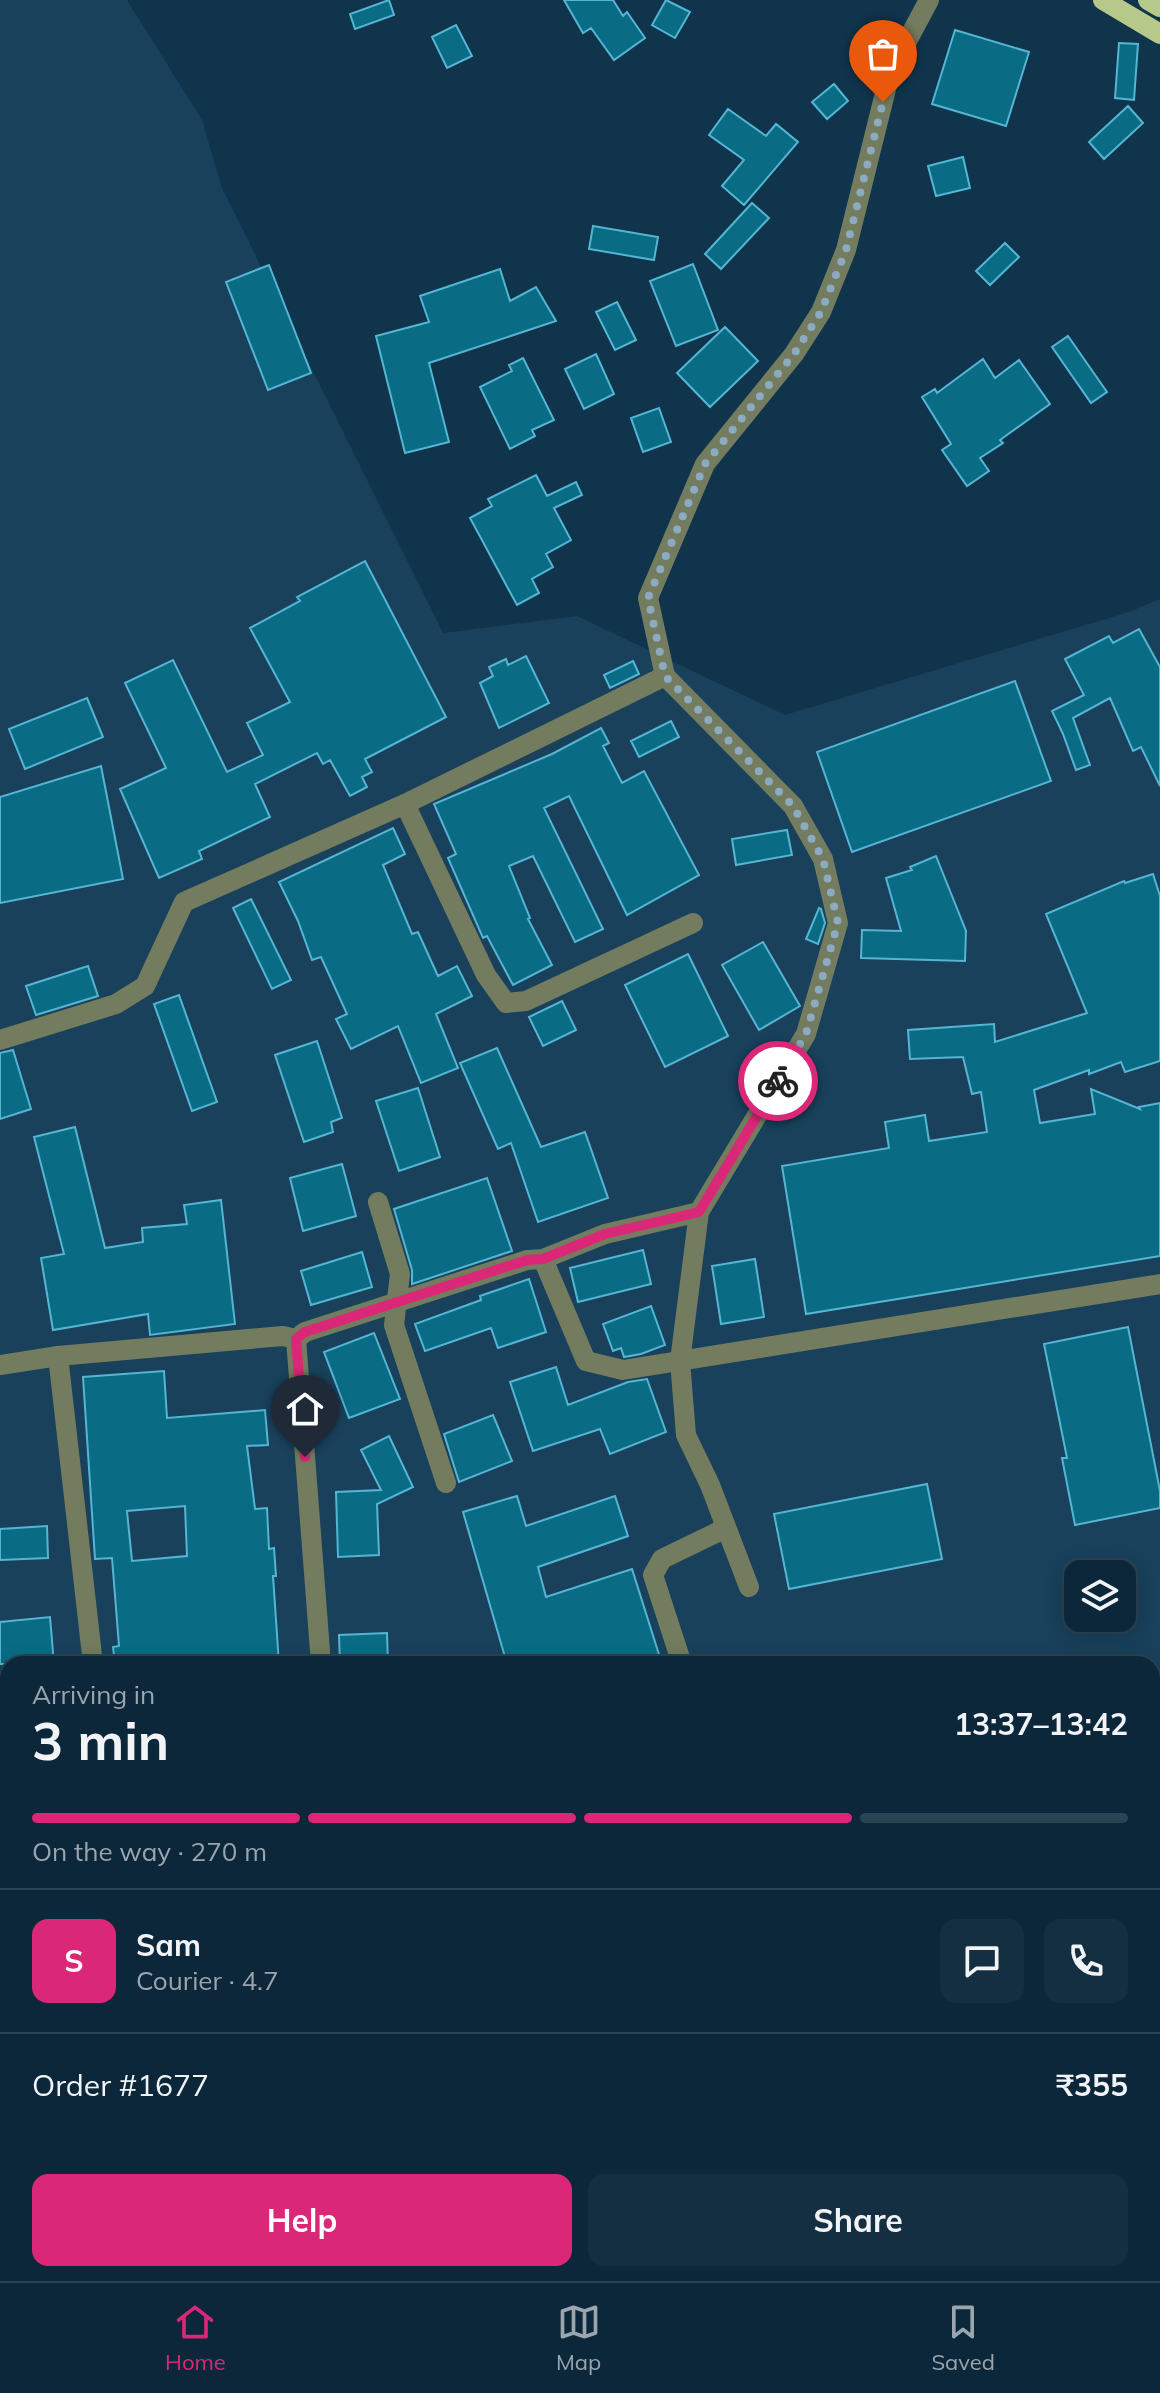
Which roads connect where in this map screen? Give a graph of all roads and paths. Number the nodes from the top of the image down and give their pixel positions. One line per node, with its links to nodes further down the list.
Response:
1 (929, 0): 6 (street)
2 (1103, 0): 5 (main road)
3 (1148, 0): 4 (main road)
4 (1160, 7)
5 (1160, 34)
6 (665, 676): 7 (street); 11 (street)
7 (405, 804): 8 (street); 9 (street)
8 (693, 923)
9 (0, 1040)
10 (378, 1202): 14 (street)
11 (699, 1212): 12 (street); 17 (street)
12 (543, 1259): 14 (street); 17 (street)
13 (1160, 1284): 17 (street)
14 (397, 1301): 15 (street); 19 (street)
15 (296, 1339): 16 (street); 23 (street)
16 (58, 1356): 18 (street); 22 (street)
17 (680, 1361): 20 (street)
18 (0, 1365)
19 (446, 1483)
20 (726, 1528): 21 (street); 24 (street)
21 (749, 1587)
22 (92, 1656)
23 (320, 1656)
24 (679, 1656)

